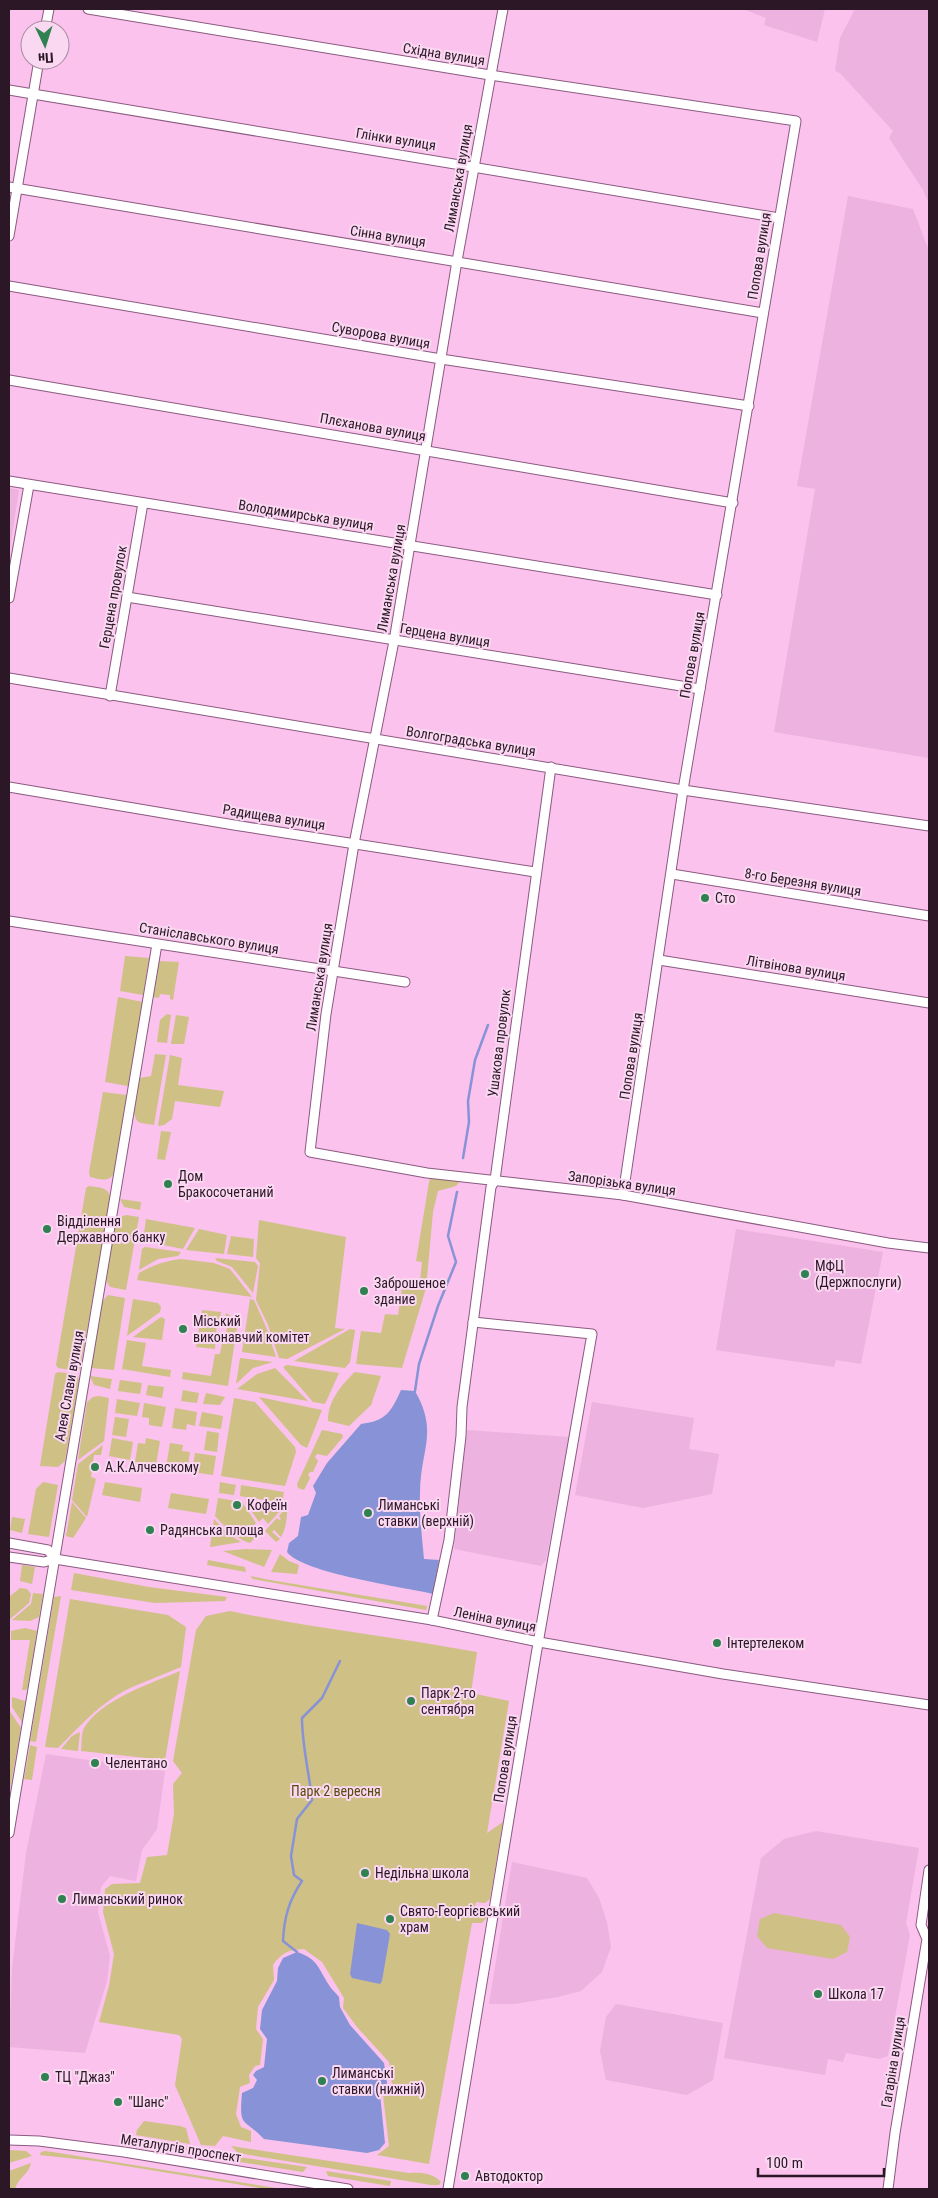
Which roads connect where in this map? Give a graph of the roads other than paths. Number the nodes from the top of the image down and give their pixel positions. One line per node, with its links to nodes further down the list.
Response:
1 (88, 9): 4 (street, Східна вулиця)
2 (503, 9): 4 (street, Лиманська вулиця)
3 (37, 70): 6 (street)
4 (490, 75): 7 (street, Східна вулиця); 8 (street, Лиманська вулиця)
5 (9, 90): 6 (street, Глінки вулиця)
6 (33, 94): 8 (street, Глінки вулиця); 9 (street)
7 (796, 121): 10 (street, Попова вулиця)
8 (474, 166): 10 (street, Глінки вулиця); 12 (street, Лиманська вулиця)
9 (13, 187): 11 (street); 12 (street, Сінна вулиця)
10 (779, 218): 14 (street, Попова вулиця)
11 (9, 236)
12 (457, 261): 14 (street, Сінна вулиця); 15 (street, Лиманська вулиця)
13 (9, 286): 15 (street, Суворова вулиця)
14 (763, 313): 17 (street, Попова вулиця)
15 (441, 359): 17 (street, Суворова вулиця); 18 (street, Лиманська вулиця)
16 (9, 380): 18 (street, Плєханова вулиця)
17 (749, 406): 21 (street, Попова вулиця)
18 (426, 450): 21 (street, Плєханова вулиця); 23 (street, Лиманська вулиця)
19 (9, 481): 20 (street, Володимирська вулиця)
20 (29, 485): 22 (street, Володимирська вулиця); 26 (street)
21 (733, 503): 24 (street, Попова вулиця)
22 (143, 504): 23 (street, Володимирська вулиця); 25 (street, Герцена провулок)
23 (410, 546): 24 (street, Володимирська вулиця); 27 (street, Лиманська вулиця)
24 (717, 595): 29 (street, Попова вулиця)
25 (127, 597): 27 (street, Герцена вулиця); 30 (street, Герцена провулок)
26 (9, 598)
27 (394, 641): 29 (street, Герцена вулиця); 31 (street, Лиманська вулиця)
28 (9, 678): 30 (street, Волгоградська вулиця)
29 (700, 689): 34 (street, Попова вулиця)
30 (110, 696): 31 (street, Волгоградська вулиця)
31 (376, 740): 32 (street, Волгоградська вулиця); 36 (street, Лиманська вулиця)
32 (551, 767): 34 (street, Волгоградська вулиця); 37 (street, Ушакова провулок)
33 (9, 787): 36 (street, Радищева вулиця)
34 (683, 790): 35 (street, Волгоградська вулиця); 38 (street, Попова вулиця)
35 (929, 826)
36 (354, 844): 37 (street, Радищева вулиця); 43 (street, Лиманська вулиця)
37 (535, 872): 47 (street, Ушакова провулок)
38 (672, 874): 39 (street, 8-го Березня вулиця); 42 (street, Попова вулиця)
39 (929, 916)
40 (9, 921): 41 (street, Станіславського вулиця)
41 (157, 944): 43 (street, Станіславського вулиця); 53 (street, Алея Слави вулиця)
42 (659, 960): 45 (street, Літвінова вулиця); 48 (street, Попова вулиця)
43 (334, 971): 44 (street, Станіславського вулиця); 46 (street, Лиманська вулиця)
44 (405, 982)
45 (929, 1003)
46 (310, 1152): 47 (street, Запорізька вулиця)
47 (495, 1180): 48 (street, Запорізька вулиця); 50 (street, Ушакова провулок)
48 (623, 1196): 49 (street, Запорізька вулиця)
49 (929, 1248)
50 (473, 1322): 54 (street, Ушакова провулок); 55 (street, Попова вулиця)
51 (9, 1543): 53 (street, Леніна вулиця)
52 (9, 1556): 53 (street, Леніна вулиця)
53 (55, 1559): 54 (street, Леніна вулиця); 57 (street, Алея Слави вулиця)
54 (432, 1620): 55 (street, Леніна вулиця)
55 (539, 1642): 56 (street, Леніна вулиця); 62 (street, Попова вулиця)
56 (929, 1705)
57 (9, 1833)
58 (929, 1870): 59 (street, Гагаріна вулиця)
59 (928, 1938): 63 (street, Гагаріна вулиця)
60 (9, 2140): 61 (street, Металургів проспект)
61 (348, 2189)
62 (448, 2189)
63 (888, 2189)

